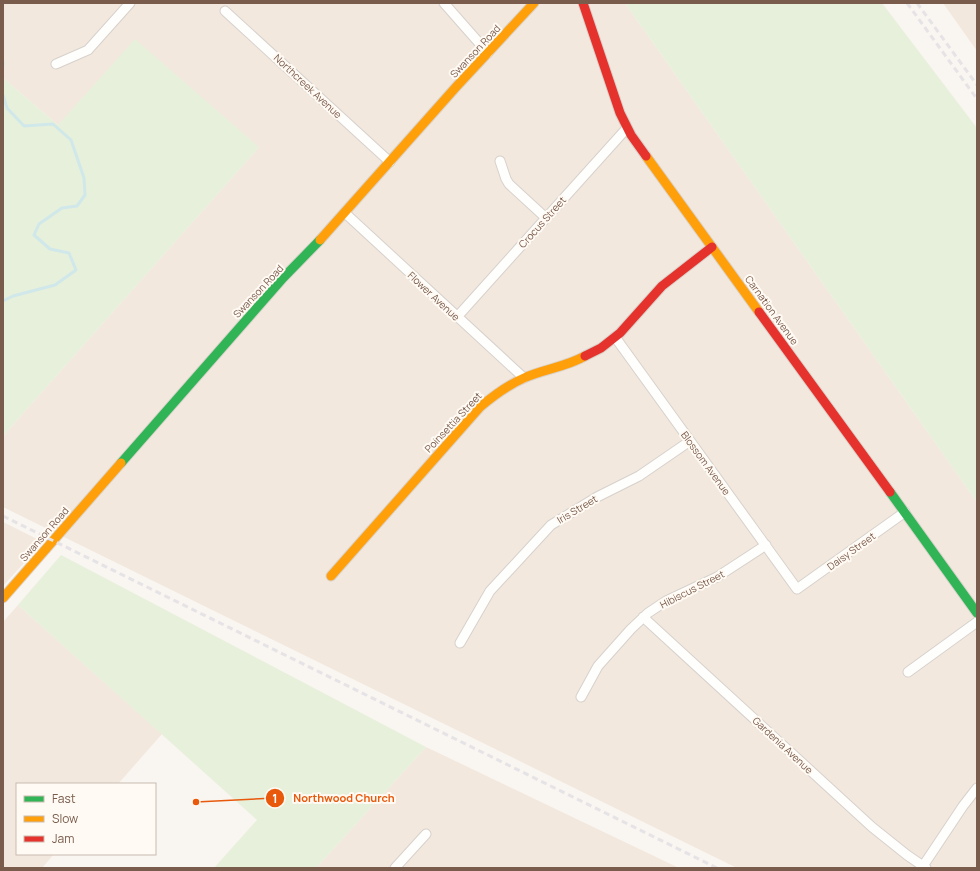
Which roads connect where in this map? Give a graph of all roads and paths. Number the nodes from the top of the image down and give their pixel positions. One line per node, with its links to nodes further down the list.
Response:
1 (130, 3): 7 (street)
2 (444, 3): 6 (street)
3 (534, 3): 6 (street, Swanson Road)
4 (583, 3): 8 (street, Carnation Avenue)
5 (225, 11): 10 (street, Northcreek Avenue)
6 (488, 53): 10 (street, Swanson Road)
7 (56, 64)
8 (627, 128): 12 (street, Crocus Street); 13 (street, Carnation Avenue)
9 (500, 161): 12 (street)
10 (390, 162): 11 (street, Swanson Road)
11 (345, 213): 14 (street, Flower Avenue); 22 (street, Swanson Road)
12 (546, 218): 14 (street, Crocus Street)
13 (712, 247): 15 (street, Poinsettia Street); 18 (street, Carnation Avenue)
14 (457, 317): 16 (street, Flower Avenue)
15 (615, 337): 16 (street, Poinsettia Street); 17 (street, Blossom Avenue)
16 (524, 378): 20 (street, Poinsettia Street)
17 (690, 441): 19 (street, Blossom Avenue); 26 (street, Iris Street)
18 (905, 512): 21 (street, Daisy Street); 23 (street, Carnation Avenue)
19 (766, 545): 21 (street, Blossom Avenue); 24 (street, Hibiscus Street)
20 (331, 576)
21 (797, 589)
22 (3, 598)
23 (977, 613)
24 (644, 617): 28 (street, Hibiscus Street); 31 (street, Gardenia Avenue)
25 (977, 622): 27 (street)
26 (460, 643)
27 (908, 672)
28 (581, 697)
29 (977, 788): 31 (street)
30 (426, 834): 32 (street)
31 (924, 867)
32 (395, 868)

